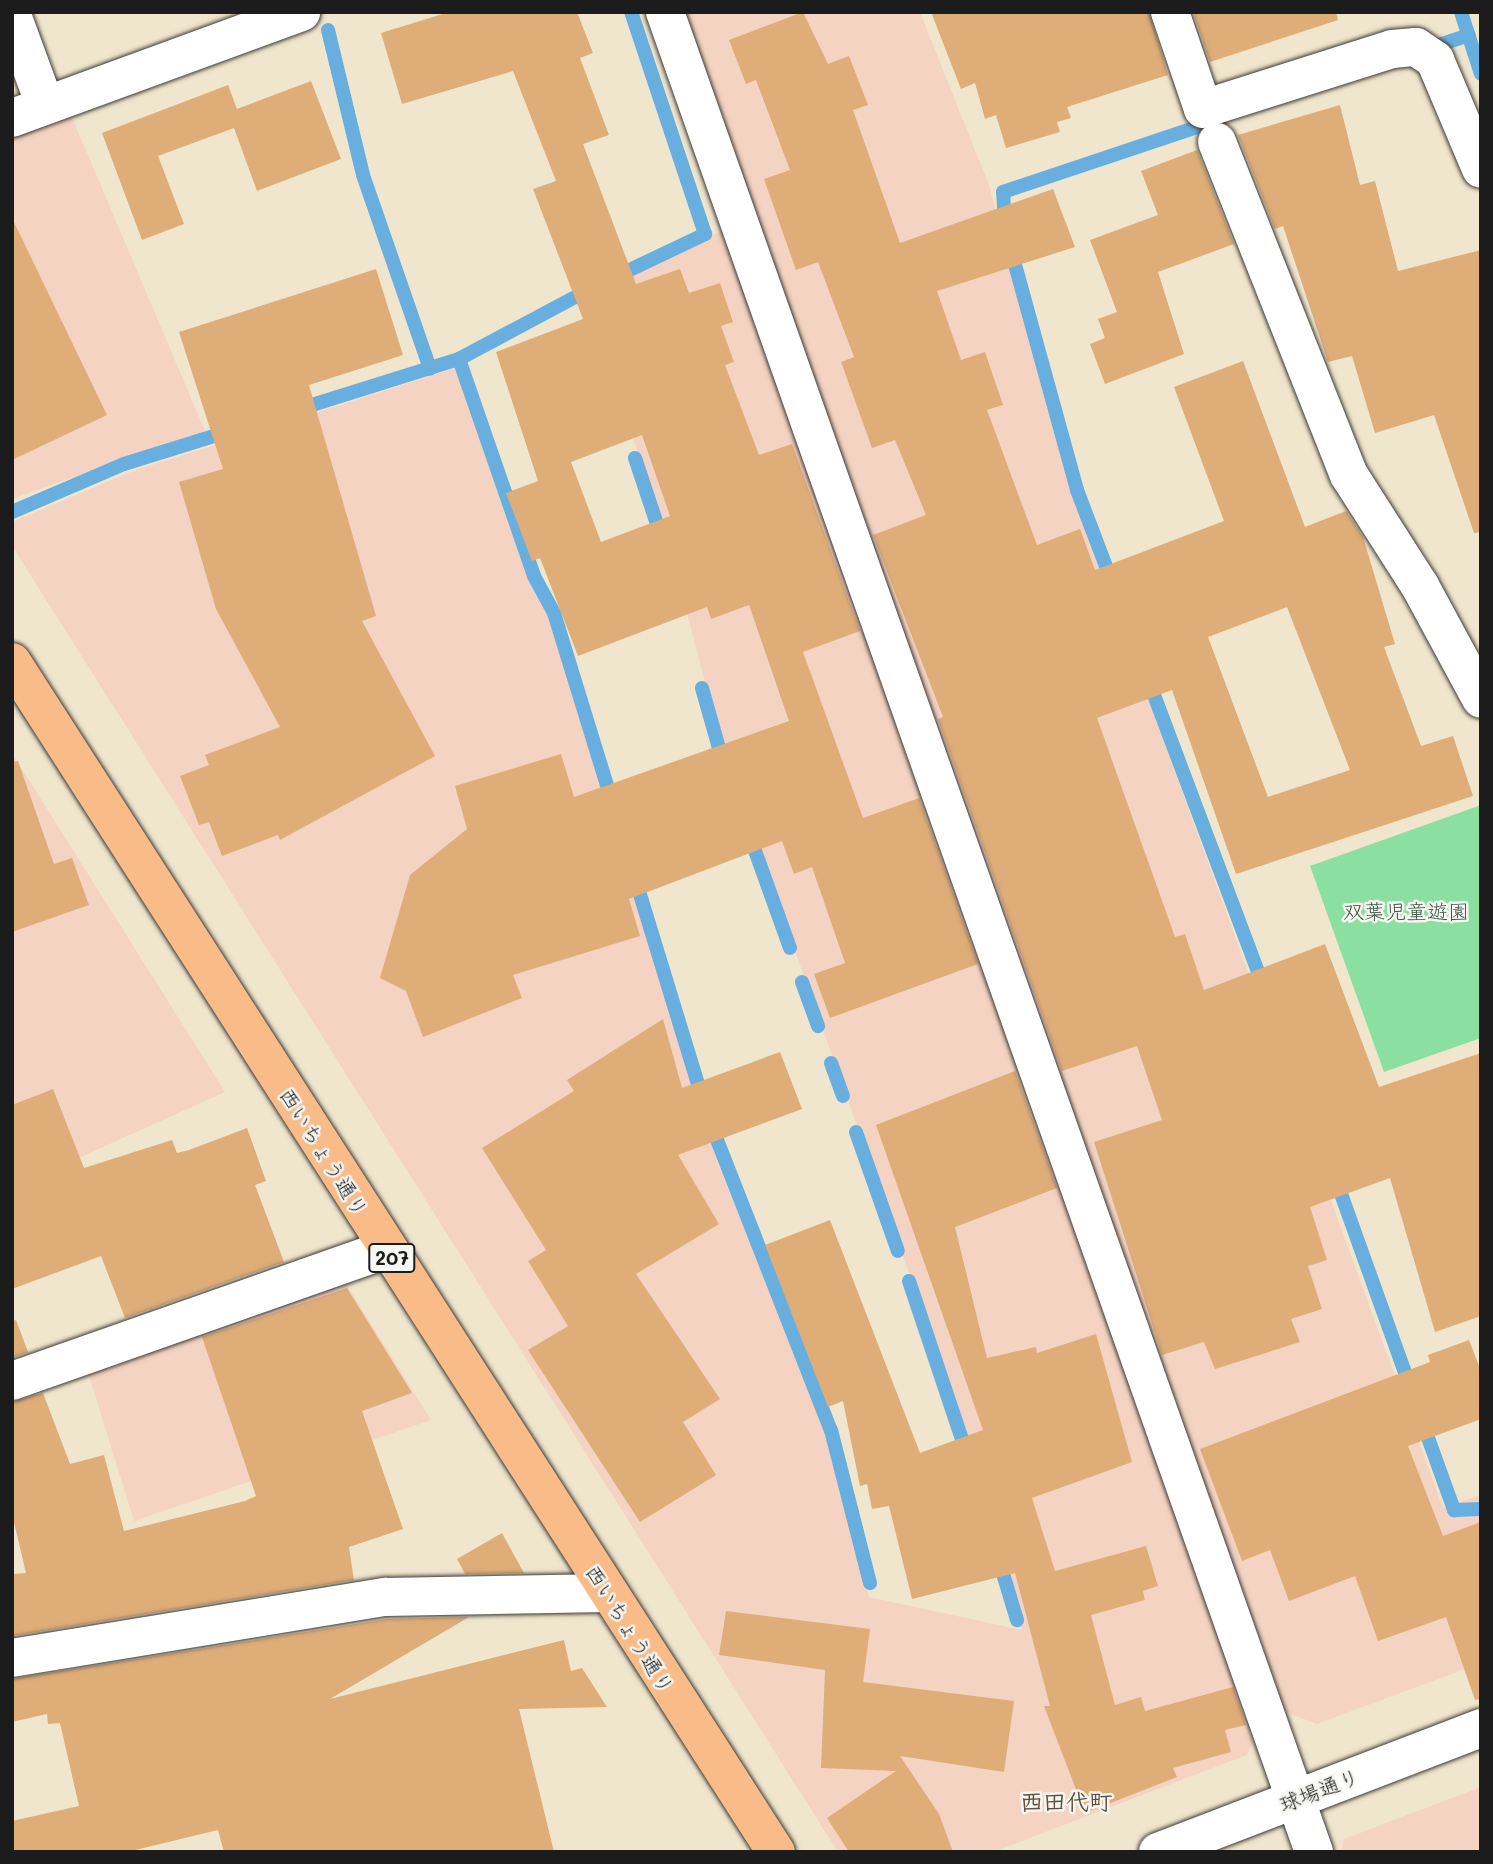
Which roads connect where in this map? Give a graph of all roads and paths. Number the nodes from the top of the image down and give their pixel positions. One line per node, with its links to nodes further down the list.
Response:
1 (301, 12): 5 (street)
2 (665, 12): 15 (street)
3 (1170, 12): 7 (street)
4 (12, 15): 5 (street)
5 (29, 112)
6 (1217, 142): 9 (street)
7 (1481, 169)
8 (12, 662): 10 (highway, 西いちょう通り / 207)
9 (1481, 699)
10 (386, 1250): 11 (street); 12 (highway, 西いちょう通り / 207)
11 (12, 1381)
12 (608, 1593): 13 (street); 16 (highway, 西いちょう通り / 207)
13 (12, 1658)
14 (1481, 1728): 15 (street, 球場通り)
15 (1298, 1799): 17 (street, 球場通り); 18 (street)
16 (776, 1852)
17 (1158, 1852)
18 (1314, 1852)

